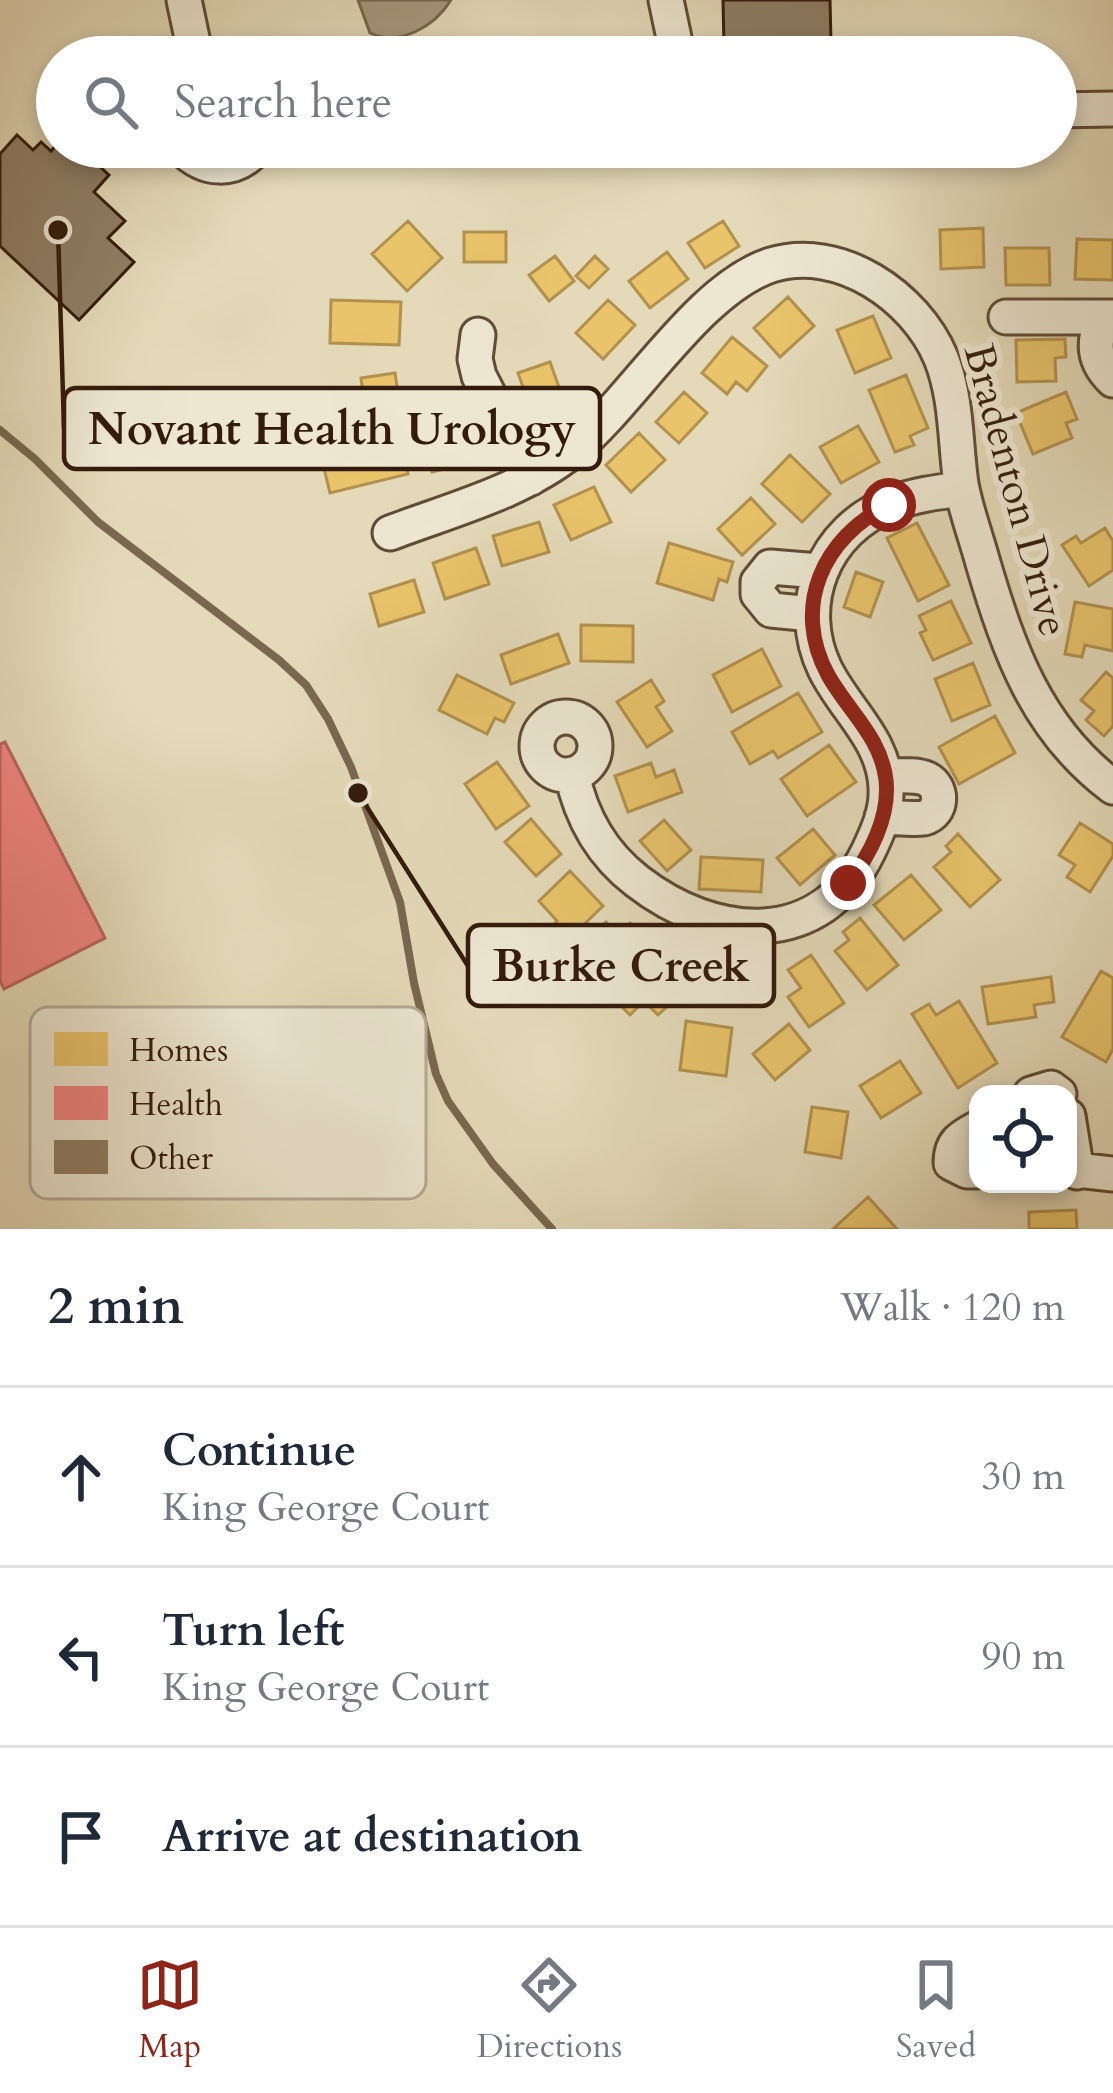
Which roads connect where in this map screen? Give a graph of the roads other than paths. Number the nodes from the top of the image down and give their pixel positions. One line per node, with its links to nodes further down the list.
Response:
1 (184, 0): 3 (street)
2 (666, 0): 4 (street)
3 (192, 36)
4 (674, 36)
5 (1113, 109): 6 (street)
6 (1077, 110)
7 (1006, 317): 8 (street)
8 (1108, 317): 10 (street)
9 (478, 335): 11 (street)
10 (1113, 380)
11 (531, 478): 12 (street, Bradenton Drive); 13 (street, Bradenton Drive)
12 (962, 489): 14 (street); 18 (street, Bradenton Drive)
13 (390, 533)
14 (819, 571): 15 (street); 15 (street)
15 (812, 614): 17 (street)
16 (572, 774): 20 (street)
17 (886, 776): 19 (street); 19 (street)
18 (1113, 787)
19 (883, 817): 21 (street)
20 (704, 919): 21 (street); 21 (street)
21 (750, 927)
22 (969, 1132): 24 (street)
23 (1077, 1170): 25 (street)
24 (969, 1171)
25 (1113, 1174)

